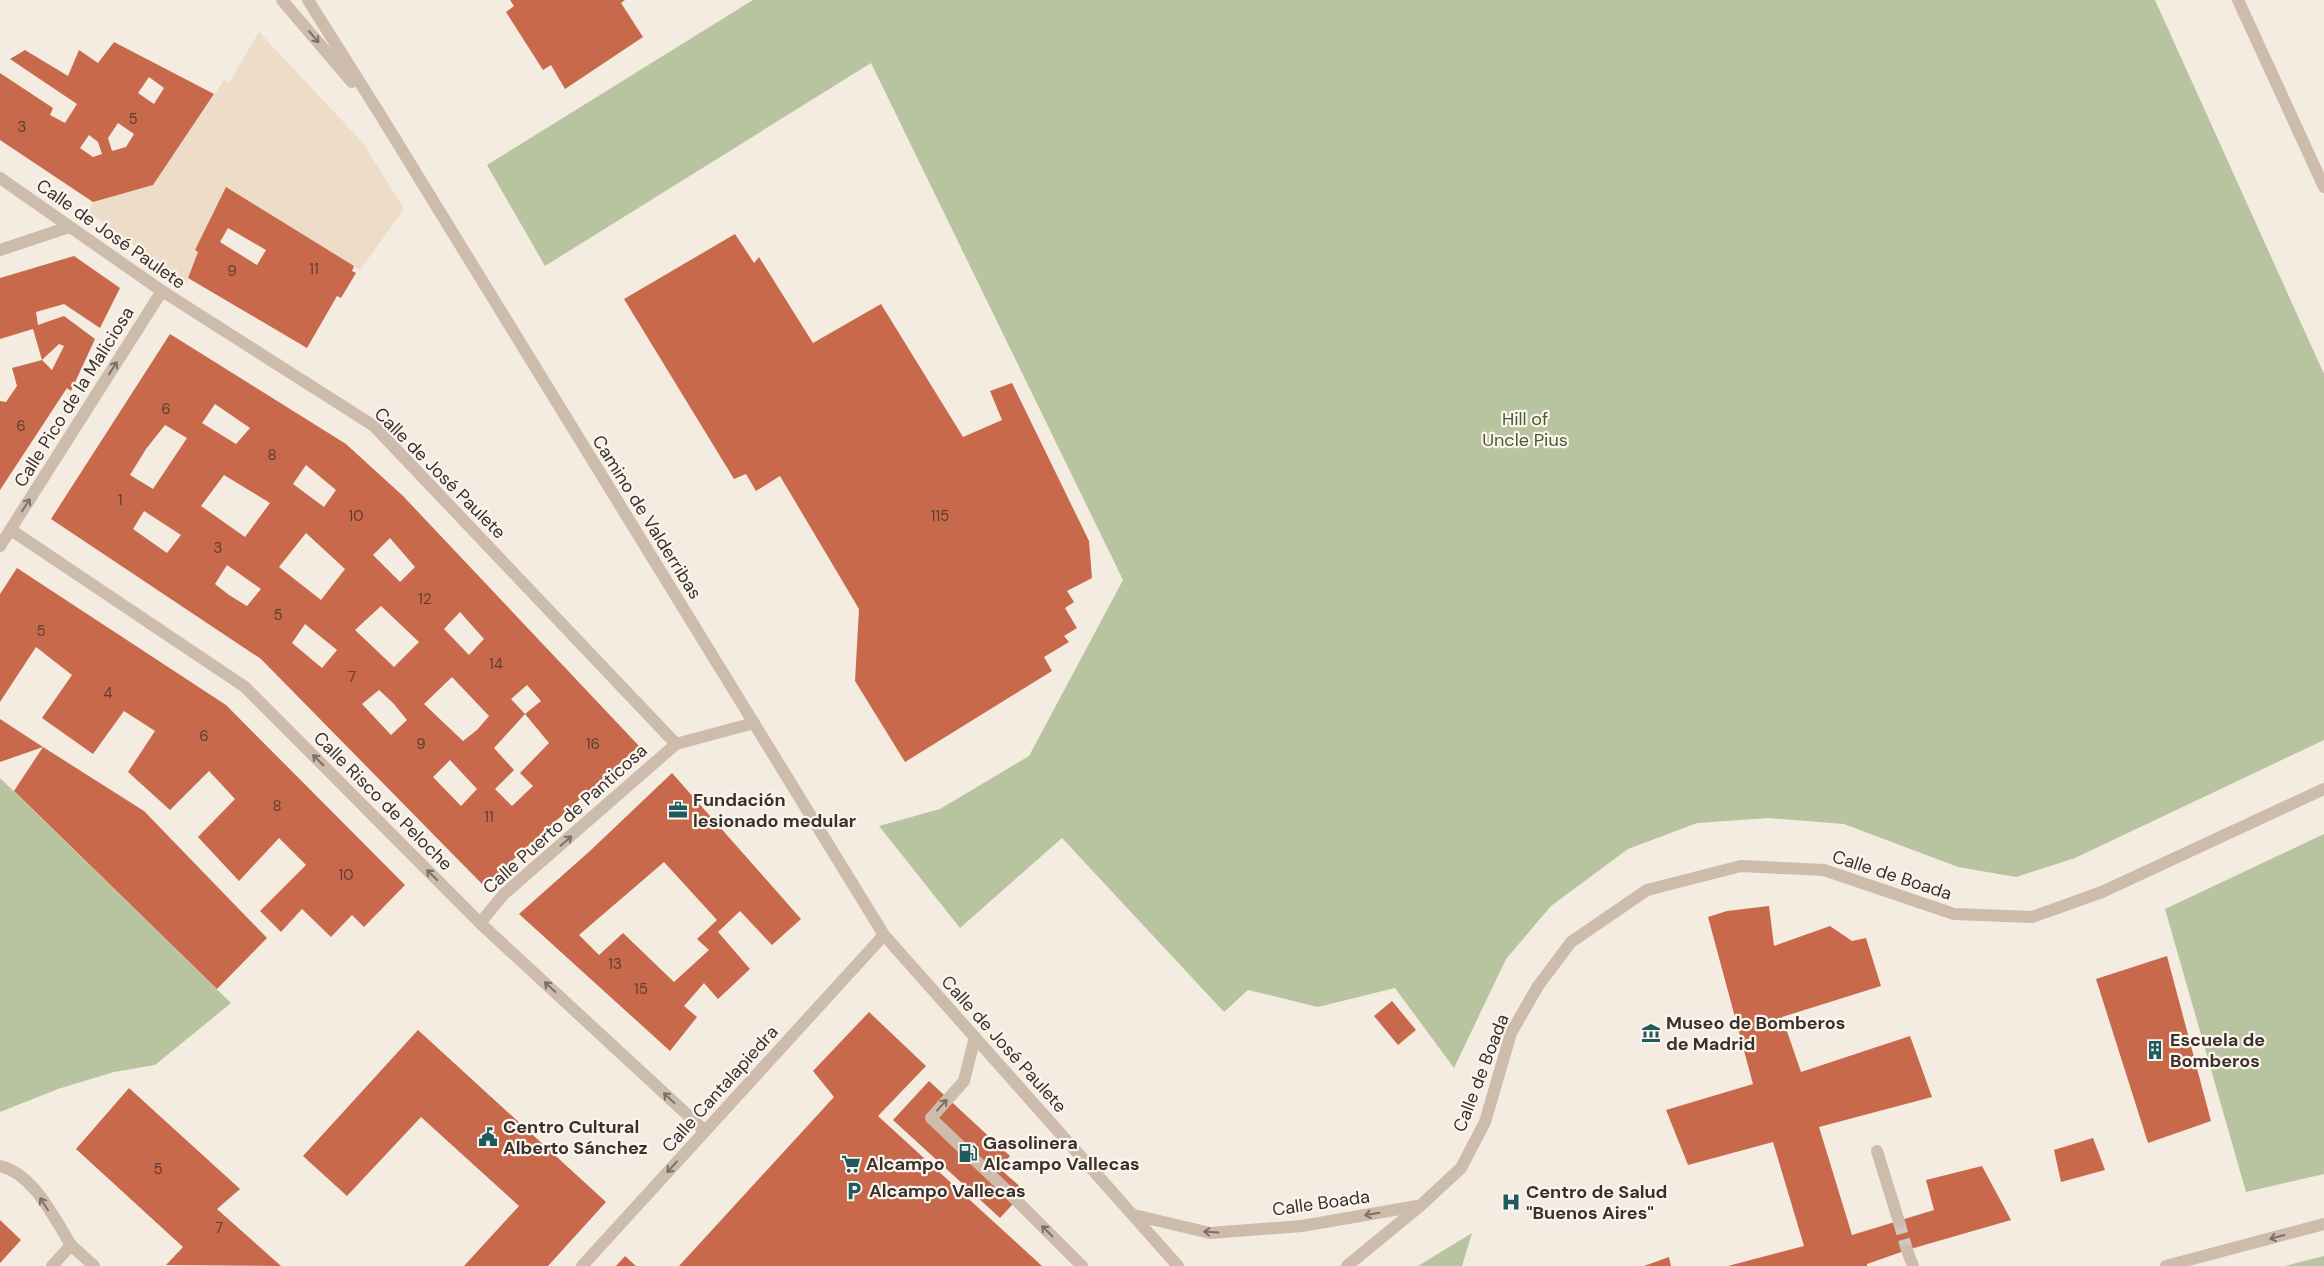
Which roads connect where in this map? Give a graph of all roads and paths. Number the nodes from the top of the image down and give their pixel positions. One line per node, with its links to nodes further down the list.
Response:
1 (282, 0): 4 (street, Camino de Valderribas, one-way to 4)
2 (308, 0): 4 (street, Camino de Valderribas)
3 (2238, 0): 6 (street)
4 (381, 116): 12 (street, Camino de Valderribas)
5 (0, 178): 7 (street, Calle de José Paulete)
6 (2324, 186)
7 (69, 228): 8 (street); 9 (street, Calle de José Paulete)
8 (0, 250)
9 (162, 291): 10 (street, Calle Pico de la Maliciosa, one-way to 9); 13 (street, Calle de José Paulete)
10 (11, 530): 11 (street, Calle Pico de la Maliciosa); 15 (street, Calle Risco de Peloche, one-way to 10)
11 (0, 546)
12 (754, 723): 13 (street); 16 (street, Camino de Valderribas)
13 (676, 744): 15 (street, Calle Puerto de Panticosa, one-way to 13)
14 (2324, 788): 21 (street, Calle de Boada)
15 (480, 923): 18 (street, Calle Risco de Peloche, one-way to 15)
16 (884, 935): 17 (street, Calle de José Paulete); 18 (street, Calle Cantalapiedra)
17 (975, 1037): 22 (street, Calle de José Paulete); 30 (street, one-way to 17)
18 (705, 1131): 29 (street, Calle Cantalapiedra, one-way to 29)
19 (1877, 1151): 23 (street)
20 (0, 1166): 25 (street, one-way to 20)
21 (1420, 1206): 22 (street, Calle Boada, one-way to 22); 32 (street)
22 (1134, 1216): 31 (street, Calle de José Paulete)
23 (1899, 1222)
24 (2324, 1224): 34 (street, one-way to 34)
25 (71, 1245): 27 (street); 28 (street)
26 (1907, 1250): 33 (street)
27 (52, 1266)
28 (94, 1266)
29 (582, 1266)
30 (1082, 1266)
31 (1178, 1266)
32 (1347, 1266)
33 (1912, 1266)
34 (2166, 1266)

